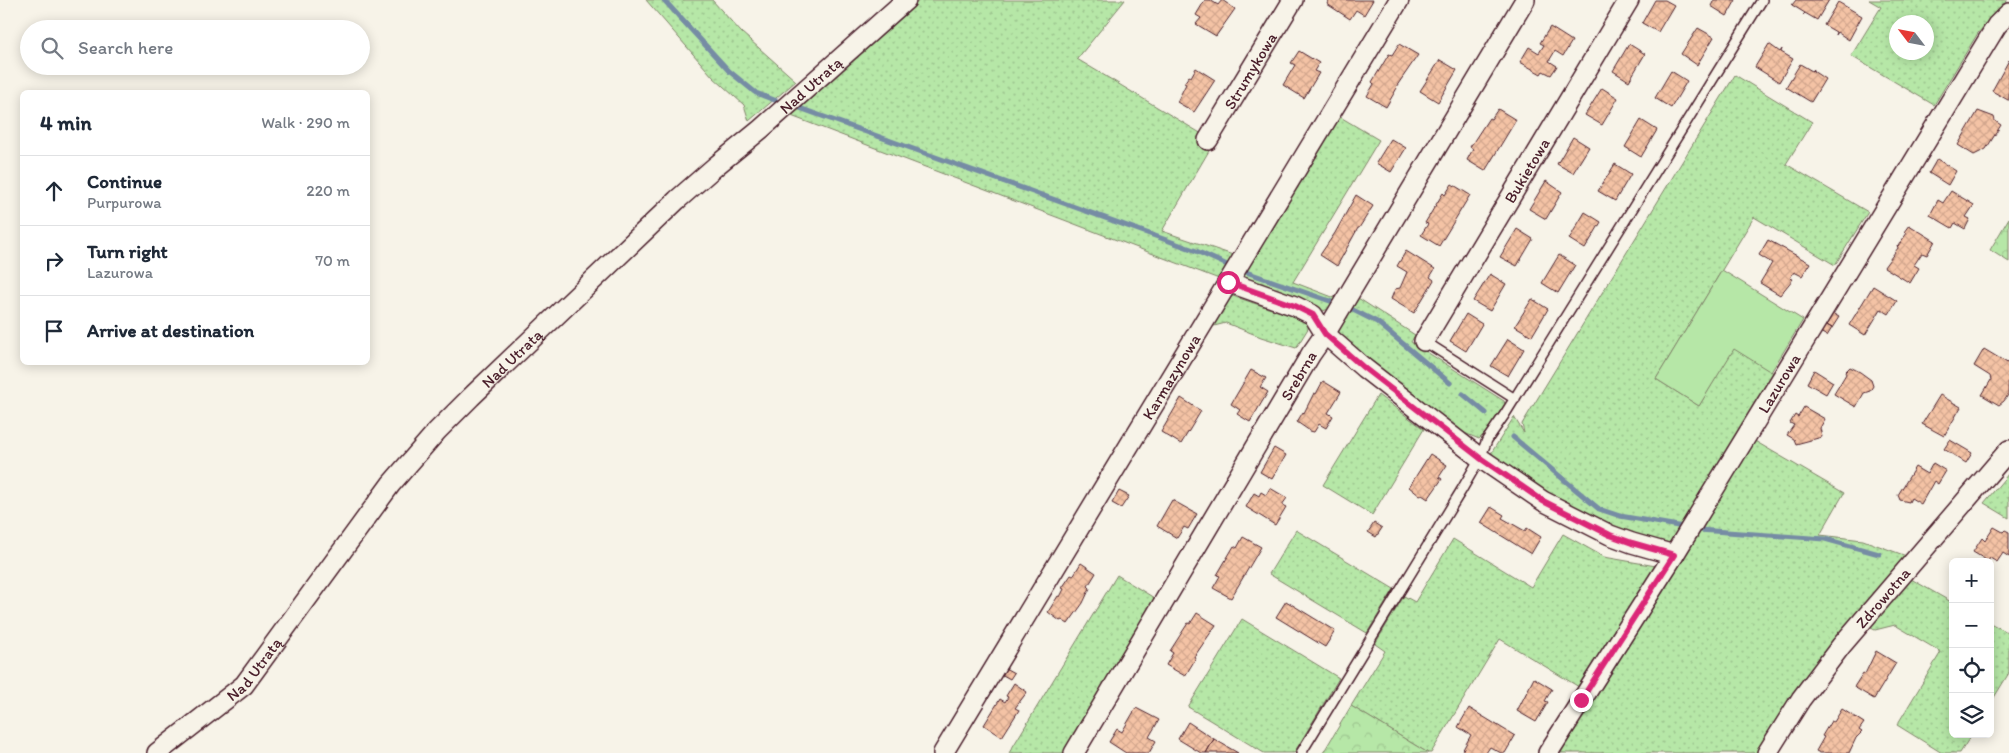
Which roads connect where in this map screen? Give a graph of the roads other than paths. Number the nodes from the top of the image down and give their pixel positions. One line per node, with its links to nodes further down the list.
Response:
1 (906, 0): 17 (street, Nad Utratą)
2 (1293, 0): 8 (street, Strumykowa)
3 (1399, 0): 9 (street, Karmazynowa)
4 (1525, 0): 10 (street, Srebrna)
5 (1629, 0): 11 (street, Bukietowa)
6 (1762, 0): 12 (lane)
7 (2009, 14): 15 (street, Lazurowa)
8 (1208, 140)
9 (1228, 282): 10 (street); 18 (street, Karmazynowa)
10 (1325, 334): 14 (street); 19 (street, Srebrna)
11 (1424, 341): 12 (lane)
12 (1515, 399): 14 (lane)
13 (2009, 450): 16 (street, Zdrowotna)
14 (1480, 458): 15 (street); 20 (lane)
15 (1674, 555): 21 (street, Lazurowa)
16 (1772, 751)
17 (158, 753)
18 (943, 753)
19 (1074, 753)
20 (1301, 753)
21 (1548, 753)

